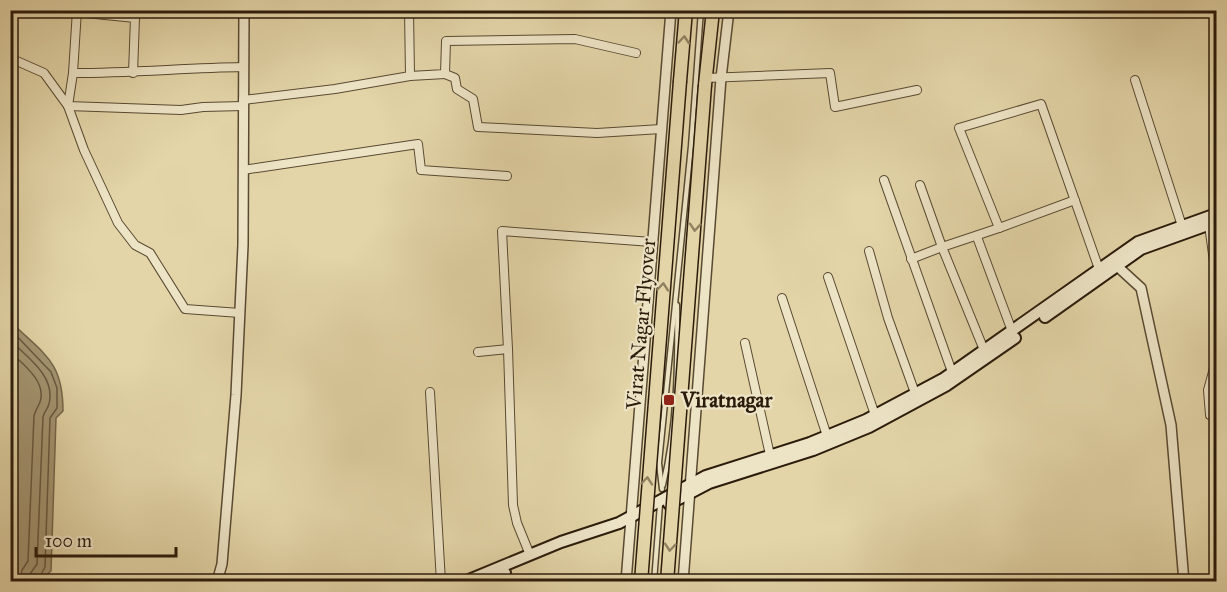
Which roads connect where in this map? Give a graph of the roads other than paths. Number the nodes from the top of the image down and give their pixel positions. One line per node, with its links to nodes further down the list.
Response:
1 (243, 10): 12 (street)
2 (409, 10): 18 (street)
3 (671, 10): 13 (street)
4 (686, 10): 17 (main road, Virat Nagar Flyover, one-way to 4)
5 (701, 10): 43 (lane)
6 (713, 10): 21 (main road)
7 (729, 10): 19 (street)
8 (77, 11): 9 (street); 14 (street)
9 (105, 13): 15 (street)
10 (636, 53): 16 (street)
11 (10, 58): 24 (street)
12 (243, 67): 15 (street); 23 (street)
13 (667, 72): 17 (street); 25 (street)
14 (73, 73): 15 (street); 24 (street)
15 (133, 73)
16 (445, 74): 18 (street); 25 (street)
17 (680, 75): 69 (main road, Virat Nagar Flyover, one-way to 17, bridge)
18 (410, 76): 23 (street)
19 (721, 78): 21 (street); 22 (street); 60 (street)
20 (1135, 80): 33 (street)
21 (705, 81): 71 (main road, one-way to 71, bridge)
22 (917, 90)
23 (243, 103): 24 (street); 26 (street)
24 (68, 106): 45 (street)
25 (661, 129): 36 (street)
26 (243, 170): 27 (street); 45 (street)
27 (507, 176)
28 (884, 180): 39 (street)
29 (920, 185): 37 (street)
30 (1075, 200): 34 (street); 34 (street); 40 (street)
31 (1216, 214): 33 (main road)
32 (1213, 223): 40 (main road); 41 (street)
33 (1182, 226): 40 (main road)
34 (999, 228): 35 (street)
35 (977, 237): 37 (street); 46 (street)
36 (652, 242): 48 (street); 62 (street)
37 (942, 247): 39 (street); 49 (street)
38 (869, 251): 55 (street)
39 (911, 259): 52 (street)
40 (1108, 266): 46 (main road); 60 (main road); 73 (street)
41 (1216, 276)
42 (828, 277): 56 (street)
43 (677, 291): 61 (lane); 61 (lane)
44 (782, 298): 58 (street)
45 (240, 313): 64 (street)
46 (1012, 331): 49 (main road)
47 (745, 342): 59 (street)
48 (508, 349): 50 (street); 63 (street)
49 (984, 350): 52 (main road)
50 (478, 352)
51 (1216, 361): 53 (street)
52 (952, 372): 55 (main road)
53 (1214, 375): 57 (street)
54 (430, 392): 65 (street)
55 (915, 393): 56 (main road)
56 (875, 415): 58 (main road)
57 (1216, 415)
58 (827, 436): 59 (main road)
59 (771, 455): 60 (main road)
60 (690, 488): 61 (main road); 72 (street)
61 (661, 500): 62 (main road); 70 (lane)
62 (630, 521): 63 (main road); 67 (main road); 68 (street)
63 (530, 555): 66 (main road)
64 (217, 582)
65 (441, 582)
66 (464, 582)
67 (484, 582)
68 (626, 582)
69 (641, 582)
70 (654, 582)
71 (667, 582)
72 (683, 582)
73 (1184, 582)

